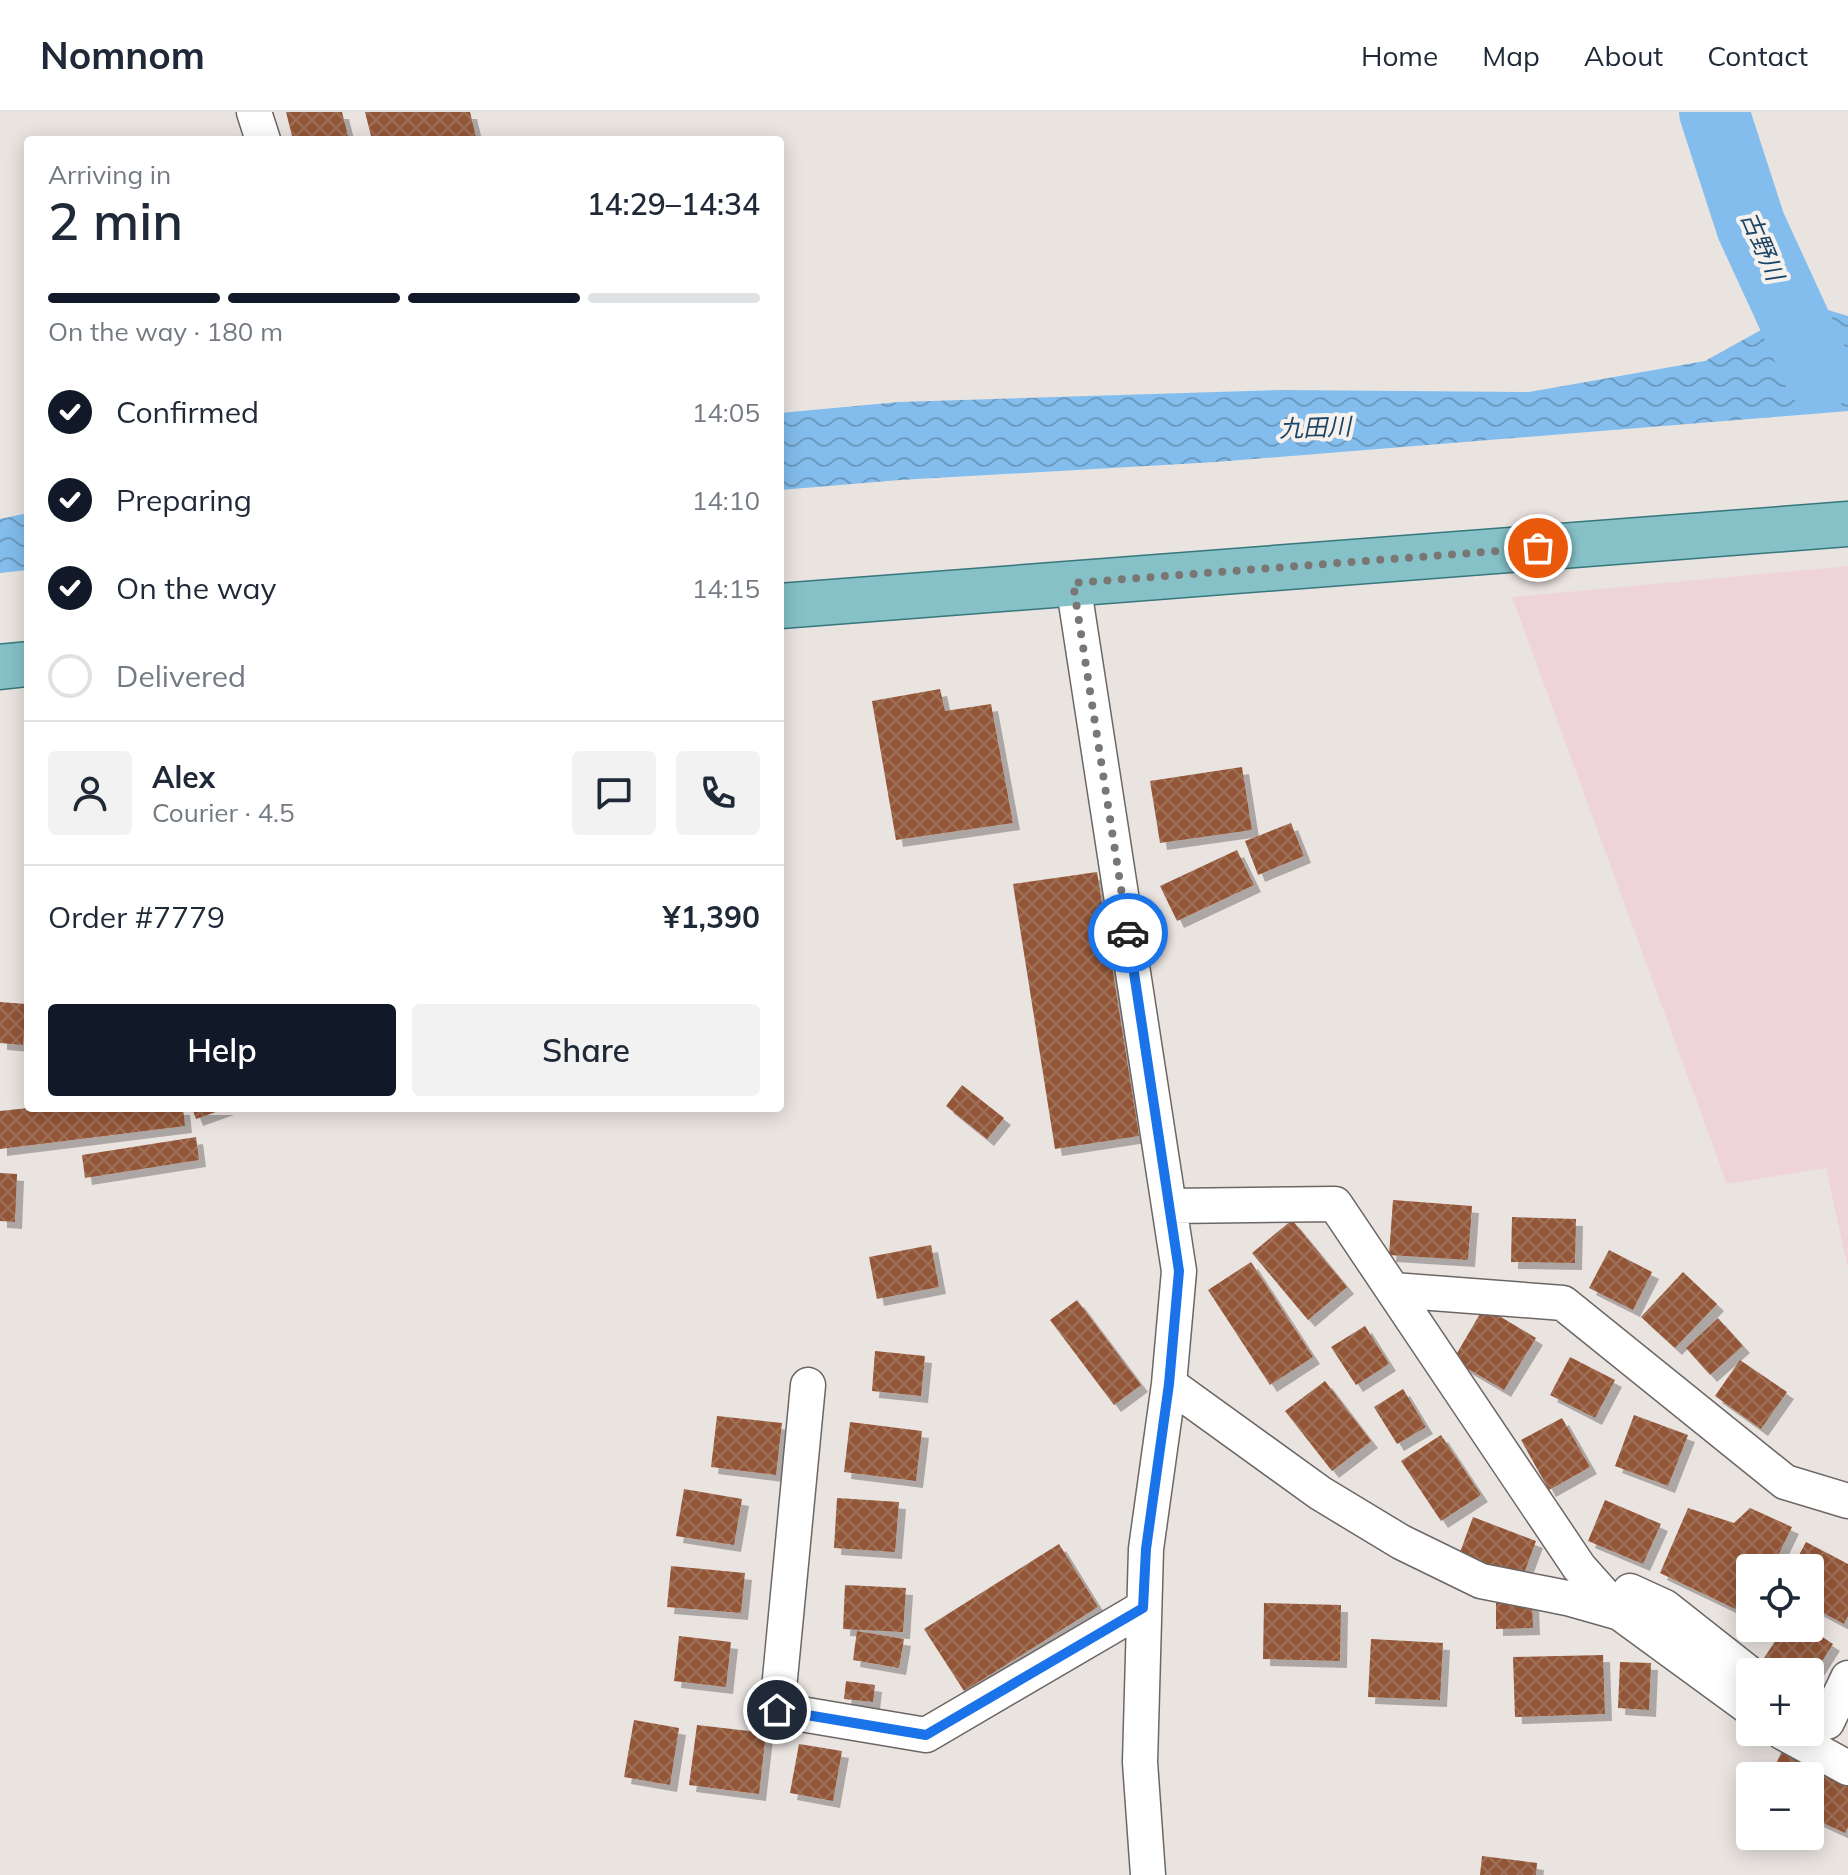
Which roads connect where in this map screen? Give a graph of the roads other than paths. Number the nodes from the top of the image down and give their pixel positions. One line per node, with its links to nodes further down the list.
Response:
1 (254, 112): 2 (street)
2 (262, 136)
3 (1848, 524): 4 (main road)
4 (1073, 583): 5 (main road); 8 (street)
5 (784, 606)
6 (24, 664): 7 (main road)
7 (0, 667)
8 (1170, 1206): 9 (street); 10 (street)
9 (1393, 1290): 12 (street); 14 (street)
10 (1169, 1384): 13 (street); 14 (street)
11 (808, 1385): 13 (street)
12 (1848, 1501)
13 (1143, 1608): 21 (street)
14 (1620, 1613): 15 (street); 17 (street)
15 (1736, 1663)
16 (1848, 1678): 18 (street)
17 (1736, 1698)
18 (1828, 1722)
19 (1808, 1746): 20 (street)
20 (1848, 1768)
21 (1148, 1875)

